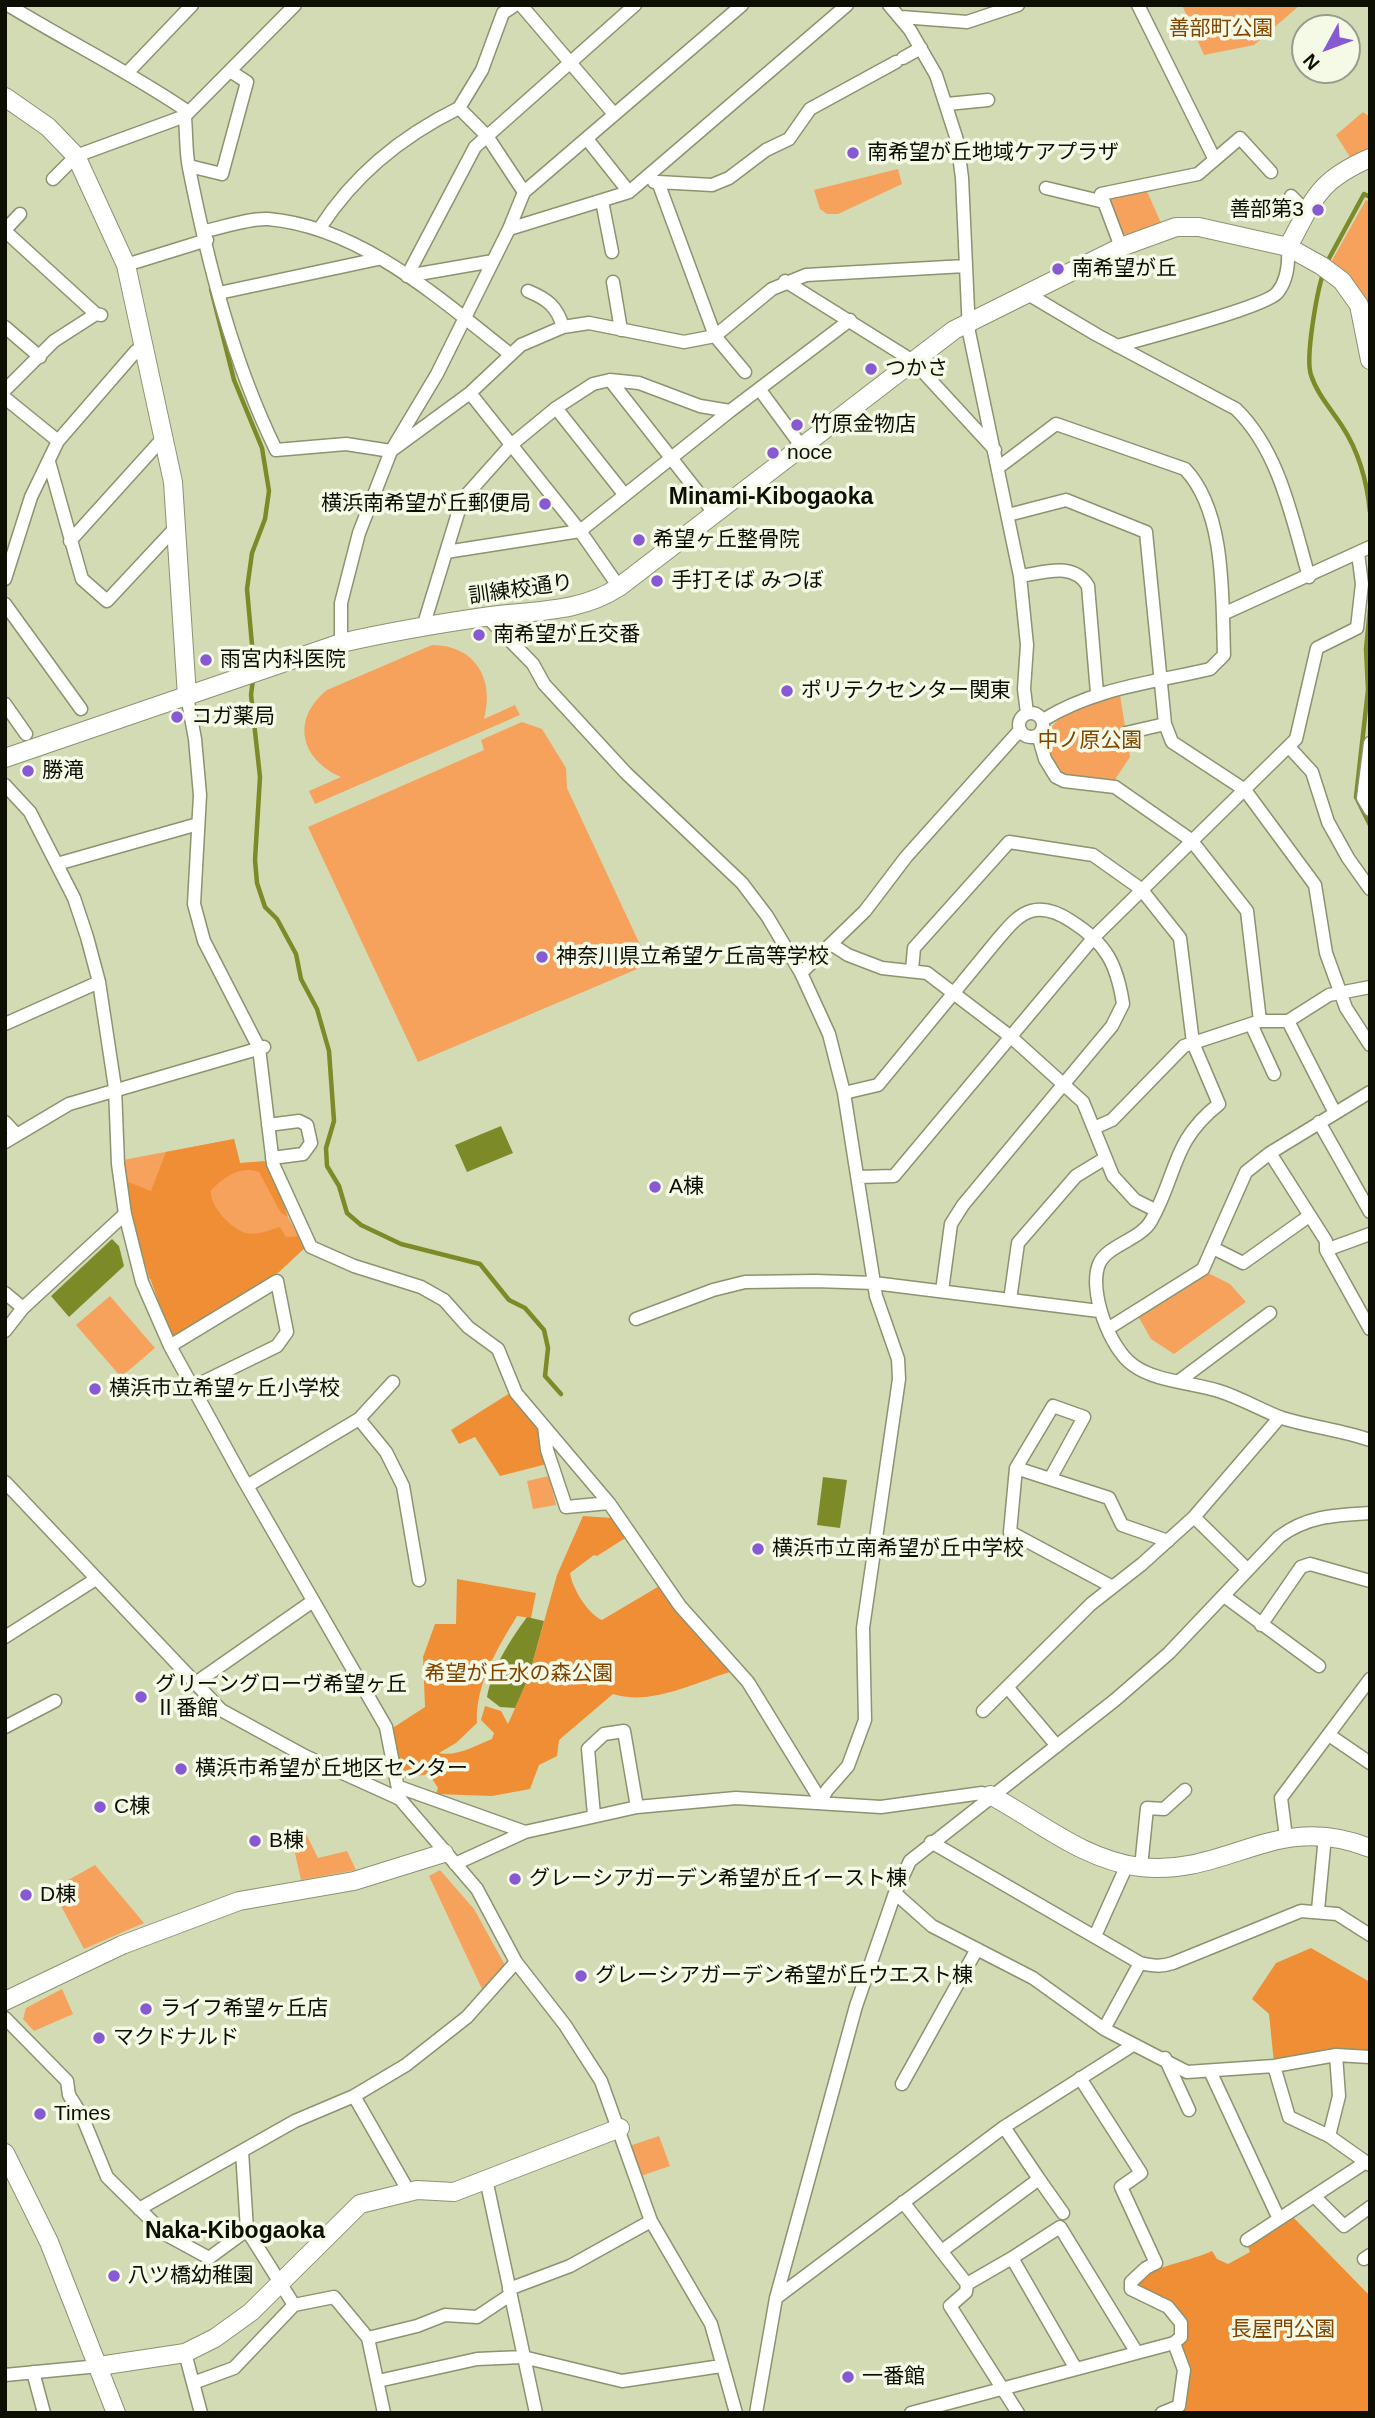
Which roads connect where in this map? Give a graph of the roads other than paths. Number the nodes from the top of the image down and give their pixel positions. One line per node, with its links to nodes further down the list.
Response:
1 (8, 5): 17 (street)
2 (192, 5): 17 (street)
3 (295, 5): 16 (street)
4 (515, 5): 12 (street)
5 (521, 5): 15 (street)
6 (635, 5): 15 (street)
7 (742, 5): 22 (street)
8 (847, 5): 32 (street)
9 (889, 5): 13 (street)
10 (1018, 5): 13 (street)
11 (1138, 5): 27 (street)
12 (500, 9): 21 (street)
13 (901, 17): 14 (street)
14 (921, 48): 20 (street); 32 (street)
15 (570, 61): 22 (street); 24 (street)
16 (230, 71): 23 (street); 29 (street)
17 (128, 72): 23 (street)
18 (5, 97): 26 (street)
19 (988, 100): 20 (street)
20 (947, 104): 51 (street)
21 (459, 108): 24 (street); 41 (street)
22 (614, 114): 25 (street)
23 (185, 116): 26 (street); 29 (street)
24 (487, 136): 34 (street); 52 (street)
25 (587, 139): 34 (street); 35 (street)
26 (76, 156): 31 (street); 50 (street)
27 (1214, 158): 30 (street); 38 (street)
28 (1370, 158): 39 (street)
29 (188, 166): 44 (street)
30 (1270, 172)
31 (53, 179)
32 (652, 181): 35 (street); 64 (street)
33 (1046, 188): 38 (street)
34 (524, 192): 42 (street)
35 (629, 192): 37 (street)
36 (1291, 196): 39 (street)
37 (602, 201): 42 (street); 47 (street)
38 (1104, 202): 45 (street)
39 (1307, 212): 46 (street)
40 (20, 214): 43 (street)
41 (320, 228): 44 (street); 48 (street)
42 (509, 229): 49 (street)
43 (5, 230): 68 (street)
44 (206, 235): 50 (street); 56 (street)
45 (1121, 247): 46 (street, 訓練校通り); 57 (street, 訓練校通り)
46 (1288, 247): 66 (street); 69 (street, 訓練校通り)
47 (612, 252)
48 (378, 259): 52 (street); 56 (street)
49 (493, 261): 52 (street); 58 (street)
50 (126, 265): 65 (street)
51 (965, 266): 53 (street); 60 (street)
52 (407, 276): 58 (street)
53 (785, 281): 59 (street); 64 (street)
54 (613, 282): 63 (street)
55 (528, 291): 62 (street)
56 (219, 292): 83 (street)
57 (1028, 294): 60 (street, 訓練校通り); 66 (street)
58 (464, 318): 67 (street); 83 (street)
59 (850, 320): 70 (street); 74 (street)
60 (969, 320): 70 (street, 訓練校通り); 84 (street)
61 (5, 327): 68 (street)
62 (563, 327): 63 (street); 67 (street)
63 (621, 330): 64 (street)
64 (715, 336): 71 (street)
65 (145, 345): 79 (street); 80 (street)
66 (1117, 346): 98 (street)
67 (510, 354): 75 (street)
68 (40, 357): 73 (street)
69 (1370, 360)
70 (914, 361): 82 (street, 訓練校通り); 84 (street)
71 (745, 372)
72 (610, 380): 77 (street); 78 (street); 85 (street)
73 (5, 390)
74 (760, 390): 78 (street); 82 (street)
75 (470, 393): 81 (street); 83 (street)
76 (5, 398): 80 (street)
77 (556, 408): 81 (street); 88 (street)
78 (730, 411): 85 (street)
79 (164, 437): 91 (street); 93 (street)
80 (58, 441): 86 (street)
81 (511, 445): 92 (street); 95 (street)
82 (802, 447): 89 (street, 訓練校通り)
83 (391, 451): 105 (street)
84 (997, 452): 87 (street)
85 (670, 458): 88 (street); 89 (street)
86 (49, 462): 93 (street); 96 (street)
87 (999, 467): 90 (street); 102 (street)
88 (624, 494): 92 (street)
89 (715, 514): 100 (street, 訓練校通り)
90 (1008, 515): 97 (street); 106 (street)
91 (178, 524): 93 (street); 108 (street)
92 (580, 531): 95 (street); 100 (street)
93 (70, 541)
94 (1364, 550): 98 (street); 119 (street)
95 (446, 552): 104 (street)
96 (7, 565): 99 (street)
97 (1020, 576): 107 (street); 111 (street)
98 (1309, 577): 102 (street)
99 (5, 579)
100 (619, 587): 103 (street, 訓練校通り)
101 (5, 604): 110 (street)
102 (1223, 614): 106 (street)
103 (487, 617): 104 (street, 訓練校通り); 133 (street)
104 (423, 627): 105 (street, 訓練校通り)
105 (341, 643): 108 (street, 訓練校通り)
106 (1160, 681): 107 (street); 113 (street)
107 (1097, 693): 112 (street)
108 (187, 696): 120 (street, 訓練校通り); 125 (street)
109 (5, 704): 116 (street)
110 (81, 709)
111 (1027, 713): 112 (street); 114 (street)
112 (1043, 720): 117 (street)
113 (1165, 724): 115 (street); 123 (street)
114 (1020, 730): 117 (street); 131 (street)
115 (1126, 733)
116 (26, 734)
117 (1038, 736): 126 (street)
118 (1370, 743): 121 (street)
119 (1289, 747): 123 (street); 129 (street)
120 (5, 758)
121 (1368, 779): 124 (street)
122 (5, 785): 127 (street)
123 (1245, 790): 126 (street); 137 (street)
124 (1370, 810)
125 (198, 824): 127 (street); 144 (street)
126 (1191, 839): 128 (street); 139 (street)
127 (57, 864): 134 (street)
128 (1141, 889): 130 (street); 132 (street); 142 (street)
129 (1370, 889)
130 (1095, 936): 136 (street); 141 (street); 146 (street)
131 (831, 944): 132 (street); 133 (street)
132 (912, 970): 136 (street)
133 (802, 973): 148 (street)
134 (99, 982): 140 (street); 147 (street)
135 (1370, 987): 137 (street)
136 (954, 992): 141 (street); 148 (street)
137 (1343, 993): 138 (street); 143 (street)
138 (1289, 1021): 139 (street); 150 (street)
139 (1255, 1023): 142 (street); 145 (street)
140 (5, 1024)
141 (1011, 1037): 146 (street); 160 (street)
142 (1193, 1043): 154 (street); 161 (street)
143 (1370, 1045)
144 (262, 1048): 147 (street); 153 (street)
145 (1274, 1074)
146 (1064, 1082): 154 (street); 169 (street)
147 (115, 1088): 155 (street); 163 (street)
148 (844, 1093): 160 (street)
149 (1369, 1094): 150 (street)
150 (1334, 1111): 152 (street)
151 (5, 1122): 155 (street)
152 (1319, 1122): 157 (street); 162 (street)
153 (268, 1125): 158 (street); 158 (street)
154 (1094, 1128): 159 (street)
155 (17, 1135): 156 (street)
156 (5, 1142)
157 (1270, 1153): 164 (street); 166 (street)
158 (272, 1158): 185 (street)
159 (1104, 1159): 161 (street); 171 (street)
160 (858, 1177): 168 (street)
161 (1155, 1210): 173 (street)
162 (1370, 1212)
163 (125, 1214): 172 (street); 179 (street)
164 (1309, 1216): 166 (street); 167 (street)
165 (1370, 1234): 167 (street)
166 (1213, 1248): 176 (street)
167 (1326, 1250): 177 (street)
168 (874, 1283): 169 (street); 175 (street); 217 (street)
169 (942, 1291): 171 (street)
170 (5, 1293): 172 (street)
171 (1010, 1300): 173 (street)
172 (23, 1308): 178 (street)
173 (1099, 1311): 176 (street)
174 (1270, 1313): 180 (street)
175 (636, 1318)
176 (1110, 1328): 180 (street)
177 (1370, 1329)
178 (5, 1331)
179 (170, 1346): 182 (street); 182 (street)
180 (1179, 1381): 183 (street)
181 (393, 1382): 184 (street)
182 (193, 1387): 190 (street)
183 (1280, 1417): 186 (street); 193 (street)
184 (359, 1419): 190 (street); 197 (street)
185 (544, 1426): 191 (street); 191 (street)
186 (1370, 1440)
187 (1016, 1468): 188 (street); 188 (street); 199 (street)
188 (1050, 1479): 194 (street)
189 (5, 1482): 196 (street)
190 (247, 1486): 201 (street)
191 (609, 1503): 217 (street)
192 (1370, 1513): 195 (street)
193 (1194, 1517): 194 (street); 195 (street)
194 (1168, 1541): 199 (street)
195 (1247, 1569): 200 (street)
196 (96, 1579): 203 (street); 205 (street)
197 (419, 1580)
198 (1370, 1581): 202 (street)
199 (1111, 1586): 207 (street)
200 (1224, 1597): 202 (street); 212 (street)
201 (313, 1601): 205 (street); 215 (street)
202 (1261, 1625): 204 (street)
203 (5, 1637)
204 (1318, 1665)
205 (197, 1682): 215 (street)
206 (1369, 1682): 211 (street)
207 (1007, 1688): 209 (street); 212 (street)
208 (55, 1701): 210 (street)
209 (983, 1711)
210 (5, 1727)
211 (1329, 1735): 213 (street); 222 (street)
212 (1057, 1746): 216 (street)
213 (1370, 1763)
214 (1185, 1790): 226 (street)
215 (399, 1793): 220 (street); 225 (street)
216 (990, 1796): 217 (street); 223 (street); 226 (street)
217 (821, 1801): 218 (street)
218 (641, 1807): 219 (street); 219 (street)
219 (594, 1815): 220 (street)
220 (525, 1832): 225 (street)
221 (1325, 1836): 222 (street); 224 (street); 228 (street)
222 (1286, 1837): 226 (street)
223 (931, 1842): 227 (street); 229 (street)
224 (1370, 1848)
225 (450, 1858): 232 (street); 234 (street)
226 (1134, 1866): 229 (street)
227 (895, 1893): 231 (street); 270 (street)
228 (1318, 1910): 230 (street); 233 (street)
229 (1095, 1936): 233 (street)
230 (1370, 1936)
231 (977, 1949): 236 (street); 244 (street)
232 (516, 1962): 245 (street); 248 (street)
233 (1140, 1963): 236 (street)
234 (5, 2001)
235 (5, 2018): 259 (street)
236 (1104, 2029): 237 (street)
237 (1133, 2045): 240 (street); 243 (street)
238 (1336, 2055): 239 (street); 241 (street); 249 (street)
239 (1370, 2057)
240 (1165, 2058): 242 (street); 246 (street)
241 (1274, 2066): 242 (street); 249 (street)
242 (1210, 2071): 261 (street)
243 (1080, 2078): 247 (street); 273 (street)
244 (902, 2084)
245 (354, 2096): 250 (street); 255 (street)
246 (1189, 2110)
247 (1004, 2127): 254 (street); 257 (street)
248 (620, 2128): 253 (street); 262 (street)
249 (1329, 2136): 252 (street)
250 (242, 2151): 259 (street); 263 (street)
251 (5, 2153): 277 (street)
252 (1368, 2164): 256 (street)
253 (486, 2179): 255 (street); 269 (street)
254 (1039, 2179): 260 (street); 265 (street)
255 (410, 2192): 267 (street)
256 (1314, 2196): 258 (street); 261 (street)
257 (903, 2202): 265 (street); 270 (street)
258 (1370, 2207)
259 (139, 2209): 263 (street)
260 (1063, 2213)
261 (1279, 2219): 264 (street)
262 (651, 2221): 269 (street); 278 (street)
263 (247, 2230): 267 (street)
264 (1247, 2239)
265 (943, 2250): 268 (street)
266 (1012, 2258): 268 (street); 275 (street); 279 (street)
267 (280, 2284): 271 (street); 274 (street)
268 (967, 2284): 284 (street)
269 (510, 2292): 272 (street); 276 (street)
270 (776, 2298): 291 (street)
271 (294, 2305): 272 (street); 283 (street)
272 (368, 2338): 282 (street)
273 (1174, 2343): 275 (street); 294 (street)
274 (185, 2353): 277 (street); 283 (street)
275 (1138, 2353): 279 (street)
276 (523, 2357): 278 (street); 282 (street); 289 (street)
277 (99, 2366): 280 (street); 286 (street)
278 (721, 2366): 290 (street)
279 (1076, 2369): 284 (street)
280 (33, 2372): 281 (street); 285 (street)
281 (5, 2375)
282 (378, 2381): 288 (street)
283 (193, 2383): 287 (street)
284 (1002, 2388): 292 (street); 293 (street)
285 (44, 2413)
286 (116, 2413)
287 (201, 2413)
288 (384, 2413)
289 (536, 2413)
290 (736, 2413)
291 (756, 2413)
292 (911, 2413)
293 (1018, 2413)
294 (1162, 2413)

